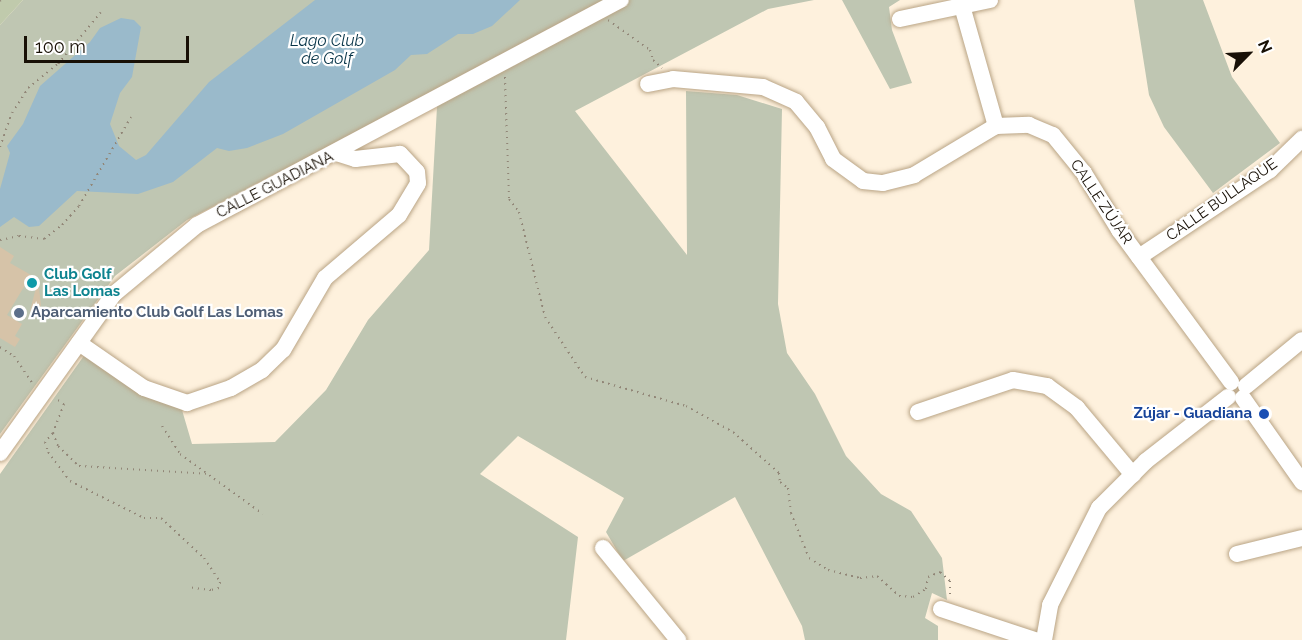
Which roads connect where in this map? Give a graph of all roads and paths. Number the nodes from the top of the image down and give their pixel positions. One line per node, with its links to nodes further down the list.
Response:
1 (621, 0): 5 (street, CALLE GUADIANA)
2 (990, 0): 3 (street)
3 (962, 6): 6 (street); 11 (street)
4 (101, 12): 13 (path)
5 (600, 12): 7 (street, CALLE GUADIANA); 8 (path)
6 (900, 19)
7 (504, 62): 14 (street, CALLE GUADIANA); 35 (path)
8 (667, 80): 9 (street, CALLE ZÚJAR); 11 (street, CALLE ZÚJAR)
9 (648, 84)
10 (131, 117): 15 (path)
11 (996, 126): 16 (street, CALLE ZÚJAR)
12 (1302, 138): 16 (street, CALLE BULLAQUE)
13 (0, 147)
14 (337, 153): 18 (street, CALLE GUADIANA); 18 (street)
15 (0, 240)
16 (1139, 257): 21 (street, CALLE ZÚJAR)
17 (1302, 340): 21 (street)
18 (79, 343): 26 (street, CALLE GUADIANA)
19 (0, 347): 20 (path)
20 (33, 384)
21 (1237, 391): 28 (street); 29 (street, CALLE ZÚJAR)
22 (58, 400): 25 (path)
23 (918, 412): 28 (street)
24 (162, 426): 27 (path)
25 (53, 433): 27 (path); 34 (path)
26 (0, 453)
27 (211, 474): 30 (path)
28 (1133, 474): 38 (street)
29 (1302, 482)
30 (263, 514)
31 (1302, 538): 33 (street)
32 (603, 548): 36 (street)
33 (1237, 554)
34 (187, 587)
35 (946, 611): 37 (street)
36 (678, 640)
37 (1035, 640)
38 (1044, 640)

